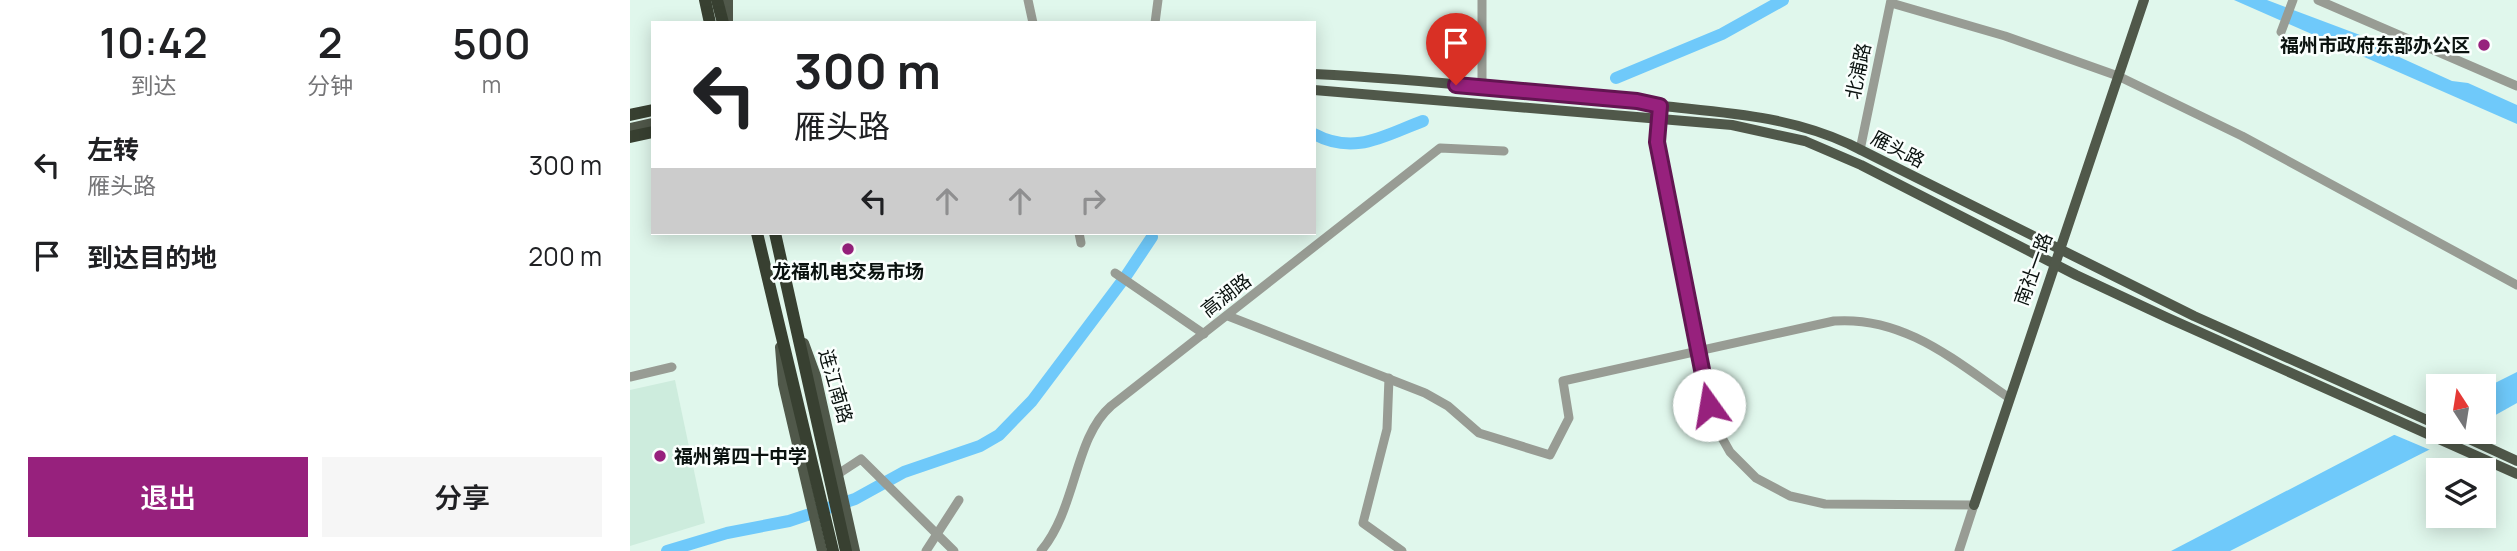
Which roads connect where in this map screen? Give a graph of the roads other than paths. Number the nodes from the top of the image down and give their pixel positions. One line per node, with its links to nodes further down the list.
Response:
1 (705, 0): 11 (highway)
2 (717, 0): 12 (highway)
3 (728, 0): 13 (main road)
4 (1028, 0): 14 (street)
5 (1158, 0): 15 (street)
6 (1482, 0): 20 (street)
7 (2144, 0): 18 (main road, 南社一路)
8 (2318, 0): 19 (street)
9 (1891, 1): 18 (street); 30 (street, 北浦路)
10 (2292, 2): 16 (street)
11 (710, 21)
12 (722, 21)
13 (728, 21)
14 (1033, 21)
15 (1155, 21)
16 (2281, 32)
17 (1316, 74): 20 (main road, 雁头路)
18 (2118, 76): 34 (main road, 南社一路); 37 (street)
19 (2517, 86)
20 (1482, 88): 22 (main road, 雁头路)
21 (1316, 90): 25 (main road, 雁头路)
22 (1660, 106): 25 (street); 30 (main road, 雁头路)
23 (651, 111): 24 (highway)
24 (630, 116)
25 (1659, 118): 35 (main road, 雁头路); 42 (street)
26 (651, 121): 27 (main road)
27 (630, 126)
28 (651, 132): 29 (highway)
29 (630, 137)
30 (1860, 150): 34 (main road, 雁头路)
31 (1504, 151): 38 (street, 高湖路)
32 (757, 235): 40 (highway)
33 (775, 235): 39 (highway, 连江南路)
34 (2059, 250): 35 (main road, 南社一路); 47 (main road, 雁头路)
35 (2054, 264): 46 (main road, 南社一路); 52 (main road, 雁头路)
36 (1115, 273): 41 (street)
37 (2517, 285)
38 (1228, 316): 41 (street, 高湖路); 45 (street)
39 (797, 326): 49 (highway); 51 (main road, 连江南路)
40 (779, 331): 49 (highway); 56 (main road)
41 (1204, 334): 62 (street, 高湖路)
42 (1696, 351): 45 (street); 46 (street); 54 (street)
43 (672, 367): 44 (street)
44 (630, 377)
45 (1389, 378): 63 (street)
46 (2008, 397): 54 (main road, 南社一路)
47 (2426, 419)
48 (2479, 444): 50 (main road)
49 (817, 457): 57 (highway); 58 (highway)
50 (2517, 461)
51 (838, 474): 55 (street); 59 (main road, 连江南路)
52 (2517, 474)
53 (959, 500): 55 (street)
54 (1973, 505): 64 (street, 南社一路)
55 (938, 534): 60 (street); 61 (street)
56 (822, 551)
57 (833, 551)
58 (846, 551)
59 (855, 551)
60 (926, 551)
61 (954, 551)
62 (1041, 551)
63 (1402, 551)
64 (1959, 551)

